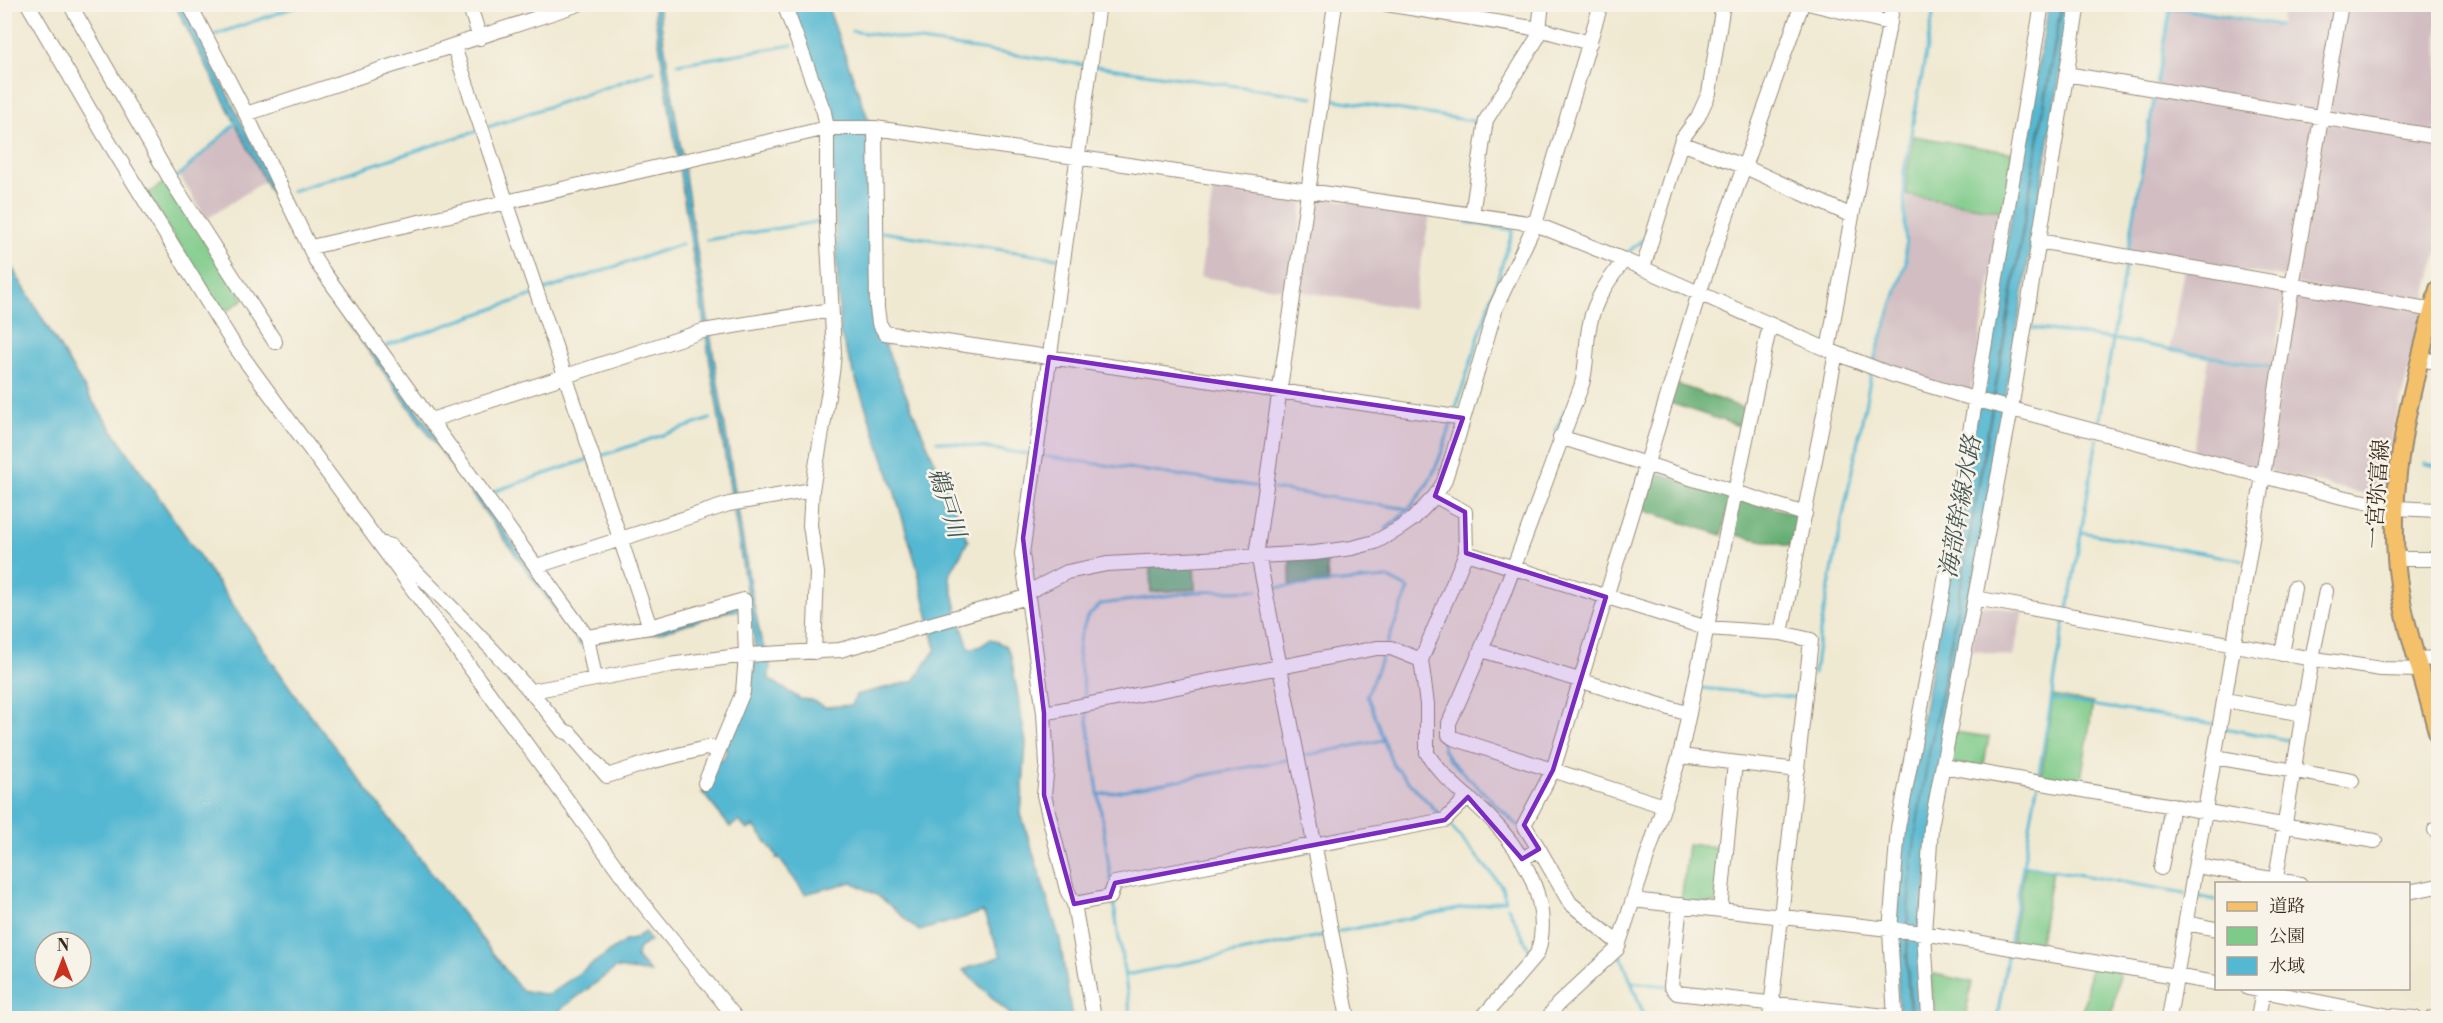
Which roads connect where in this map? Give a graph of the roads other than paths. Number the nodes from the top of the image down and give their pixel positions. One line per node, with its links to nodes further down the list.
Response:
1 (28, 4): 69 (street)
2 (70, 4): 48 (street)
3 (189, 4): 25 (street)
4 (469, 4): 21 (street)
5 (579, 4): 21 (street)
6 (784, 4): 27 (street)
7 (1099, 4): 31 (street)
8 (1335, 4): 33 (street)
9 (1386, 4): 20 (street)
10 (1542, 4): 20 (street)
11 (1601, 4): 22 (street)
12 (1723, 4): 30 (street)
13 (1802, 4): 32 (street)
14 (1812, 4): 19 (street)
15 (1893, 4): 19 (street)
16 (2042, 4): 55 (street)
17 (2078, 4): 24 (street)
18 (2341, 4): 26 (street)
19 (1890, 23): 36 (street)
20 (1539, 30): 22 (street); 35 (street)
21 (480, 38): 23 (street)
22 (1590, 43): 37 (street)
23 (454, 47): 25 (street); 34 (street)
24 (2066, 74): 26 (street); 38 (street)
25 (246, 114): 39 (street)
26 (2321, 117): 29 (street); 42 (street)
27 (828, 128): 28 (street); 34 (street); 45 (street)
28 (875, 128): 31 (street); 50 (street)
29 (2439, 137)
30 (1681, 143): 32 (street); 41 (street)
31 (1078, 158): 33 (street); 50 (street)
32 (1743, 166): 36 (street); 44 (street)
33 (1310, 191): 35 (street); 54 (street)
34 (505, 201): 39 (street); 53 (street)
35 (1472, 215): 37 (street)
36 (1852, 216): 49 (street)
37 (1535, 224): 40 (street); 57 (street)
38 (2038, 241): 42 (street); 56 (street)
39 (310, 247): 58 (street)
40 (1624, 260): 41 (street); 59 (street)
41 (1643, 268): 44 (street)
42 (2292, 286): 46 (street); 61 (street)
43 (2439, 289): 46 (main road, 一宮弥富線)
44 (1699, 292): 47 (street); 60 (street)
45 (831, 310): 53 (street); 62 (street)
46 (2433, 310): 51 (main road, 一宮弥富線)
47 (1770, 324): 49 (street); 63 (street)
48 (275, 342)
49 (1832, 351): 55 (street); 67 (street)
50 (1049, 357): 54 (street); 78 (street)
51 (2420, 359): 52 (street); 65 (main road, 一宮弥富線)
52 (2439, 362)
53 (565, 376): 58 (street); 68 (street)
54 (1281, 391): 57 (street); 71 (street)
55 (1975, 400): 56 (street); 134 (street)
56 (2010, 408): 61 (street); 80 (street)
57 (1464, 418): 64 (street)
58 (431, 420): 74 (street)
59 (1560, 437): 60 (street); 75 (street)
60 (1646, 465): 63 (street); 79 (street)
61 (2263, 476): 65 (street); 85 (street)
62 (812, 490): 68 (street); 87 (street)
63 (1736, 492): 67 (street); 82 (street)
64 (1435, 495): 70 (street); 71 (street)
65 (2395, 508): 66 (street); 72 (main road, 一宮弥富線)
66 (2439, 510)
67 (1805, 514): 83 (street)
68 (620, 540): 74 (street); 81 (street)
69 (378, 542): 97 (street); 141 (street)
70 (1466, 553): 75 (street); 92 (street)
71 (1259, 556): 78 (street); 94 (street)
72 (2396, 559): 73 (street); 93 (main road, 一宮弥富線)
73 (2439, 559)
74 (537, 566): 84 (street)
75 (1514, 567): 79 (street); 86 (street)
76 (2294, 588): 88 (street)
77 (2326, 591): 90 (street)
78 (1028, 595): 87 (street); 99 (street)
79 (1606, 597): 82 (street); 96 (street)
80 (1975, 598): 85 (street); 107 (street)
81 (650, 627): 84 (street); 89 (street)
82 (1707, 628): 83 (street); 100 (street)
83 (1781, 633): 109 (street)
84 (588, 642): 95 (street)
85 (2234, 645): 88 (street); 98 (street)
86 (1482, 650): 96 (street); 108 (street)
87 (814, 652): 89 (street)
88 (2282, 654): 90 (street)
89 (748, 655): 95 (street); 103 (street)
90 (2312, 658): 93 (street); 101 (street)
91 (2439, 658): 93 (street)
92 (1421, 660): 94 (street); 113 (street)
93 (2419, 665): 102 (main road, 一宮弥富線)
94 (1280, 666): 99 (street); 119 (street)
95 (595, 678): 97 (street)
96 (1580, 680): 100 (street); 108 (street)
97 (532, 691): 103 (street)
98 (2225, 700): 101 (street); 105 (street)
99 (1044, 713): 128 (street)
100 (1689, 714): 104 (street)
101 (2303, 714): 110 (street)
102 (2438, 728)
103 (719, 750): 112 (street)
104 (1680, 756): 106 (street); 115 (street)
105 (2215, 757): 110 (street); 116 (street)
106 (1736, 763): 109 (street); 130 (street)
107 (1943, 766): 114 (street); 135 (street)
108 (1553, 770): 115 (street); 120 (street)
109 (1798, 770): 131 (street)
110 (2294, 770): 111 (street); 117 (street)
111 (2352, 781)
112 (705, 783)
113 (1468, 797): 119 (street); 121 (street)
114 (2172, 805): 116 (street); 123 (street)
115 (1664, 806): 127 (street)
116 (2206, 811): 117 (street); 122 (street)
117 (2285, 825): 118 (street); 124 (street)
118 (2375, 841)
119 (1314, 844): 128 (street); 143 (street)
120 (1539, 849): 121 (street); 136 (street)
121 (1522, 859): 144 (street)
122 (2196, 866): 124 (street); 132 (street)
123 (2161, 868)
124 (2275, 881)
125 (2439, 886): 126 (street)
126 (2410, 892)
127 (1633, 900): 129 (street); 136 (street)
128 (1074, 904): 142 (street)
129 (1680, 905): 130 (street); 140 (street)
130 (1720, 910): 131 (street)
131 (1782, 918): 134 (street); 140 (street)
132 (2186, 923): 133 (street); 137 (street)
133 (2215, 929)
134 (1890, 931): 135 (street); 147 (street)
135 (1922, 933): 137 (street); 148 (street)
136 (1619, 944): 145 (street)
137 (2177, 976): 138 (street); 149 (street)
138 (2215, 983)
139 (2256, 990): 150 (street); 151 (street)
140 (1772, 1004): 146 (street); 147 (street)
141 (736, 1018)
142 (1094, 1018)
143 (1348, 1018)
144 (1482, 1018)
145 (1548, 1018)
146 (1770, 1018)
147 (1895, 1018)
148 (1929, 1018)
149 (2169, 1018)
150 (2258, 1018)
151 (2415, 1018)
152 (2432, 1018): 153 (street)
153 (2439, 1018)

